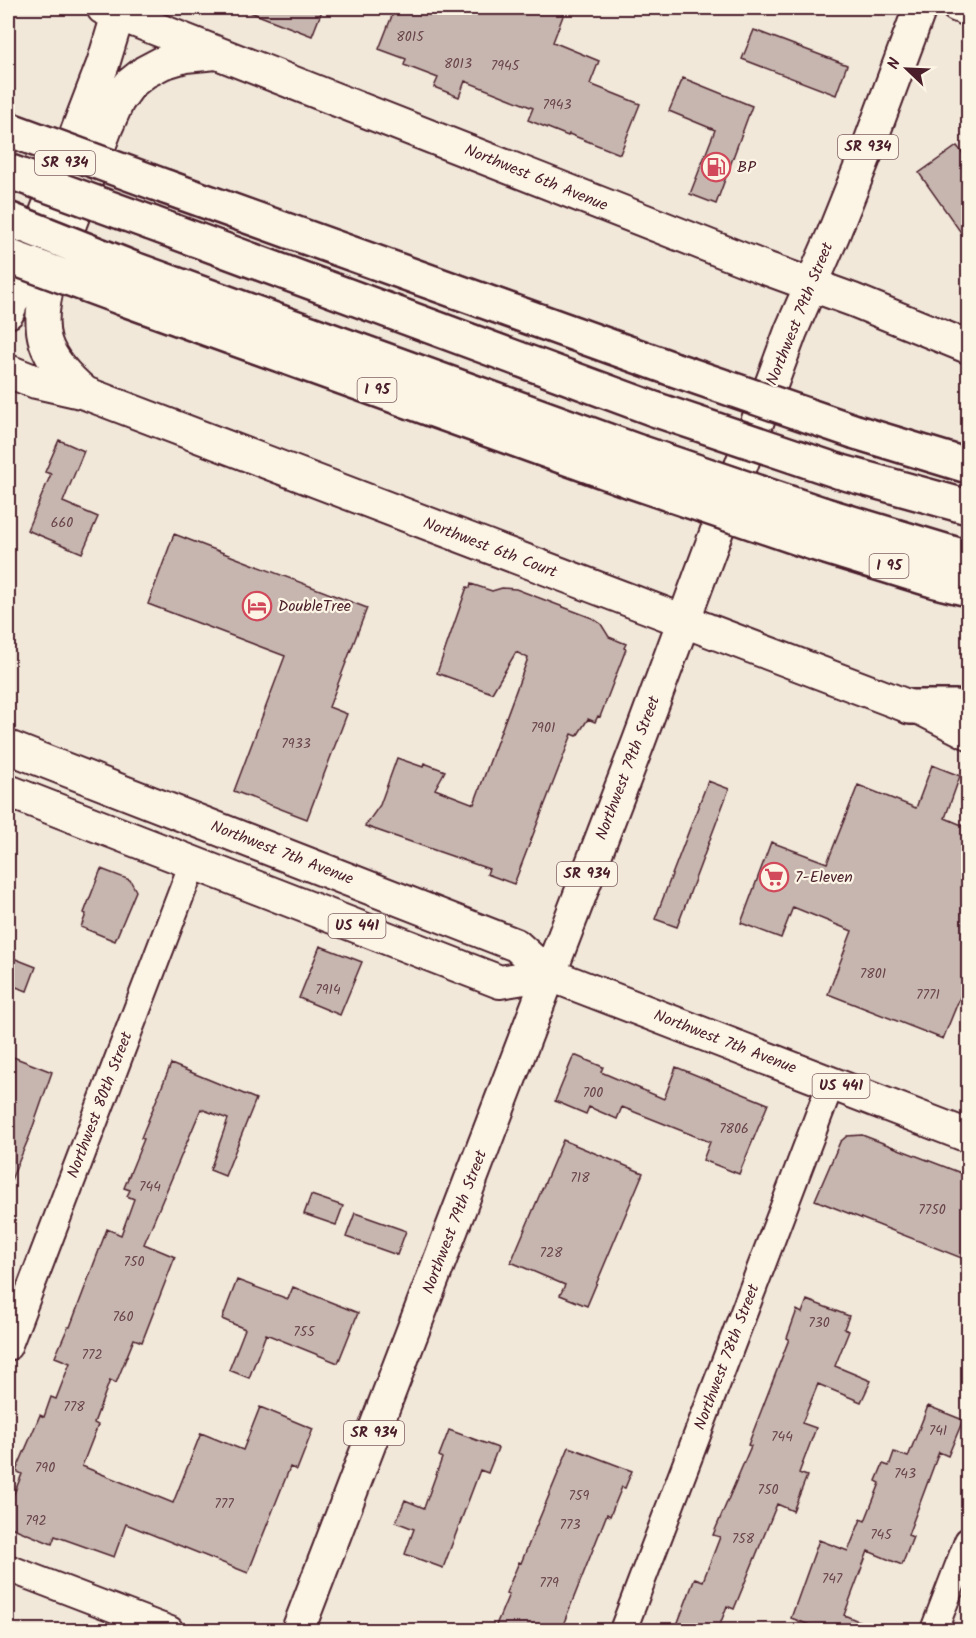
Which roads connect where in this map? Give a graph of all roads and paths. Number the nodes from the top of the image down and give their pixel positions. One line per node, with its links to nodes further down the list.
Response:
1 (920, 8): 11 (main road, Northwest 79th Street / SR 934)
2 (955, 8): 4 (street)
3 (114, 10): 5 (main road, Northwest 6th Avenue); 12 (main road, SR 934)
4 (969, 13)
5 (217, 52): 11 (main road, Northwest 6th Avenue); 15 (main road)
6 (8, 129): 16 (highway, bridge)
7 (8, 171): 17 (highway, bridge)
8 (8, 219): 10 (highway, bridge)
9 (8, 256): 10 (highway, I 95, bridge)
10 (128, 284): 18 (highway, I 95, bridge)
11 (810, 285): 13 (main road, Northwest 6th Avenue); 21 (main road, Northwest 79th Street / SR 934)
12 (8, 312)
13 (969, 347)
14 (8, 371): 15 (main road, Northwest 6th Court)
15 (86, 393): 21 (main road, Northwest 6th Court)
16 (969, 466)
17 (969, 507)
18 (816, 528): 19 (highway); 20 (highway, I 95)
19 (969, 558)
20 (969, 589)
21 (683, 621): 22 (main road, Northwest 6th Court); 28 (main road, Northwest 79th Street / SR 934)
22 (910, 707): 23 (highway); 24 (street, Northwest 6th Court)
23 (969, 710)
24 (969, 736)
25 (8, 747): 28 (main road, Northwest 7th Avenue / US 441)
26 (8, 791): 27 (main road, US 441)
27 (193, 863): 28 (main road, US 441); 31 (street, Northwest 80th Street)
28 (548, 974): 29 (main road, Northwest 7th Avenue / US 441); 35 (main road, Northwest 79th Street / SR 934)
29 (831, 1083): 30 (main road, Northwest 7th Avenue / US 441); 36 (street, Northwest 78th Street)
30 (969, 1136)
31 (8, 1347)
32 (969, 1541): 37 (street)
33 (8, 1568): 34 (street)
34 (170, 1630)
35 (298, 1630)
36 (623, 1630)
37 (934, 1630)

